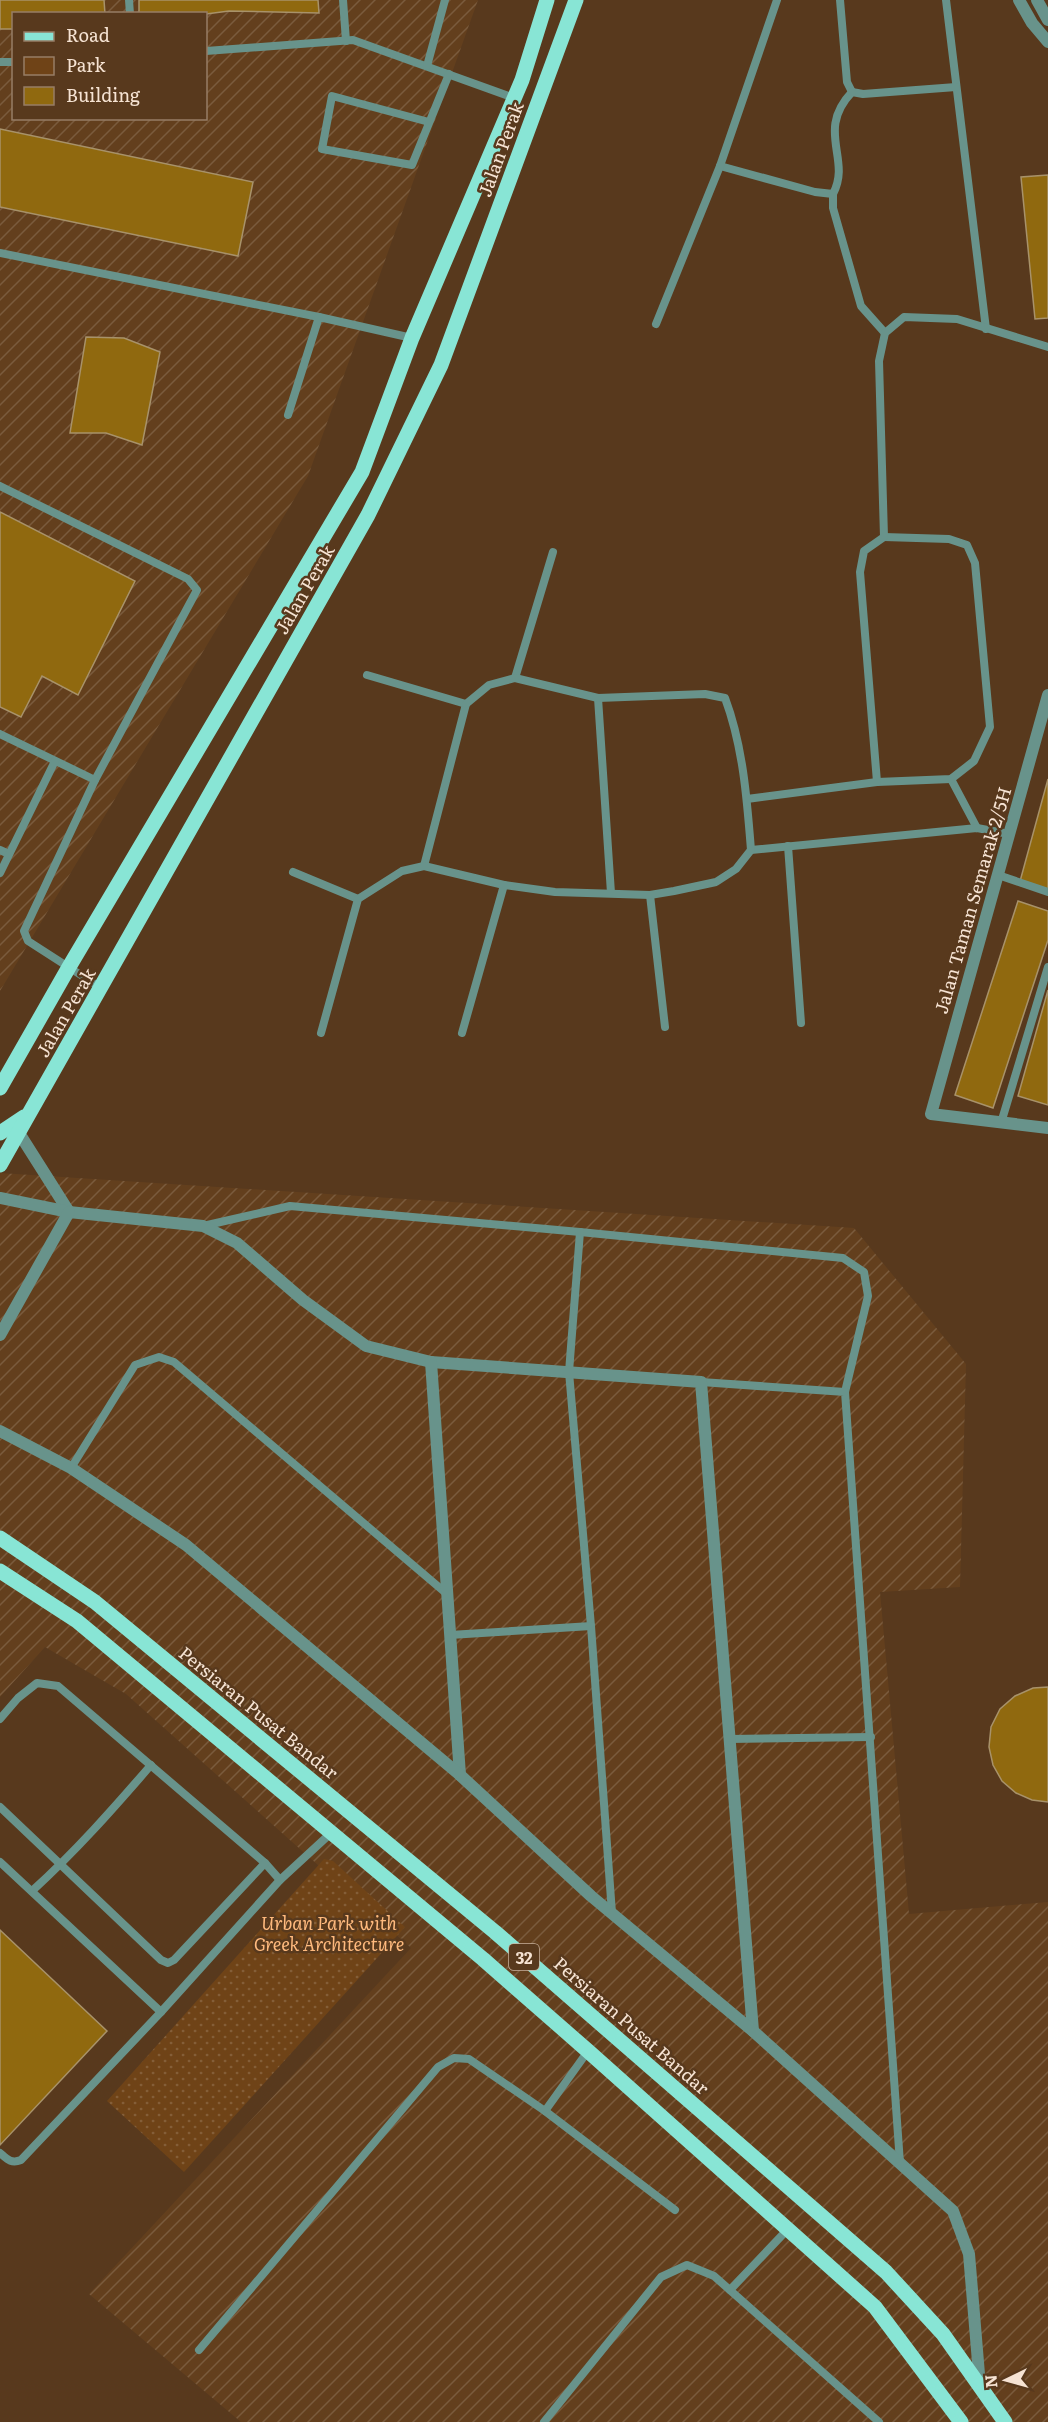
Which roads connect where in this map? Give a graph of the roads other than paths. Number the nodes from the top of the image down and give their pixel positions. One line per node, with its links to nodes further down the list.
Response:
1 (343, 0): 11 (lane)
2 (445, 0): 14 (lane)
3 (547, 0): 18 (main road, Jalan Perak)
4 (576, 0): 61 (main road, Jalan Perak)
5 (777, 0): 20 (lane)
6 (840, 0): 17 (lane)
7 (946, 0): 16 (lane)
8 (1019, 0): 12 (street)
9 (1037, 0): 10 (street)
10 (1048, 20)
11 (345, 41): 13 (lane); 14 (lane)
12 (1048, 42)
13 (207, 51)
14 (427, 66): 15 (lane)
15 (449, 75): 18 (lane); 19 (lane)
16 (956, 87): 17 (lane); 25 (lane)
17 (852, 92): 21 (lane)
18 (514, 98): 27 (main road, Jalan Perak)
19 (429, 122): 19 (lane)
20 (720, 166): 21 (lane); 24 (lane)
21 (833, 194): 26 (lane)
22 (0, 253): 23 (lane)
23 (319, 317): 27 (lane); 29 (lane)
24 (656, 324)
25 (986, 329): 26 (lane); 28 (lane)
26 (885, 333): 31 (lane)
27 (412, 338): 59 (main road, Jalan Perak)
28 (1048, 347)
29 (288, 415)
30 (0, 486): 41 (lane)
31 (884, 537): 40 (lane); 42 (lane)
32 (553, 552): 34 (lane)
33 (367, 675): 37 (lane)
34 (515, 678): 36 (lane); 37 (lane)
35 (1048, 696): 45 (street, Jalan Taman Semarak 2/5H)
36 (598, 698): 43 (lane); 56 (lane)
37 (466, 704): 50 (lane)
38 (0, 734): 39 (lane)
39 (55, 761): 41 (lane); 49 (lane)
40 (951, 779): 42 (lane); 44 (lane)
41 (95, 780): 59 (lane)
42 (877, 782): 43 (lane)
43 (747, 799): 48 (lane)
44 (977, 828): 45 (lane); 46 (lane)
45 (1009, 834): 53 (street, Jalan Taman Semarak 2/5H)
46 (788, 846): 48 (lane); 62 (lane)
47 (0, 850): 49 (lane)
48 (751, 850): 57 (lane)
49 (9, 854): 52 (lane)
50 (424, 866): 54 (lane); 58 (lane)
51 (293, 872): 58 (lane)
52 (0, 873)
53 (998, 875): 55 (lane); 68 (street, Jalan Taman Semarak 2/5H)
54 (504, 885): 56 (lane); 65 (lane)
55 (1048, 892)
56 (610, 893): 57 (lane)
57 (650, 895): 63 (lane)
58 (358, 899): 64 (lane)
59 (69, 967): 61 (lane); 66 (main road, Jalan Perak)
60 (1048, 967): 68 (lane)
61 (101, 988): 67 (main road, Jalan Perak)
62 (801, 1023)
63 (665, 1027)
64 (321, 1033)
65 (462, 1033)
66 (0, 1088)
67 (31, 1111): 70 (main road); 71 (main road, Jalan Perak)
68 (1001, 1123): 69 (street)
69 (1048, 1128)
70 (0, 1133)
71 (19, 1133): 72 (main road, Jalan Perak); 74 (street)
72 (0, 1165)
73 (0, 1198): 74 (street)
74 (69, 1212): 75 (street); 77 (street)
75 (203, 1226): 76 (lane); 78 (street)
76 (580, 1232): 79 (lane); 81 (lane)
77 (0, 1335)
78 (431, 1362): 79 (street); 86 (street)
79 (569, 1372): 80 (street); 87 (lane)
80 (701, 1382): 81 (lane); 91 (street)
81 (845, 1392): 90 (lane)
82 (0, 1431): 83 (street)
83 (71, 1468): 86 (lane); 93 (street)
84 (0, 1538): 112 (main road, Persiaran Pusat Bandar / 32)
85 (0, 1571): 95 (main road, 32)
86 (447, 1594): 88 (street)
87 (591, 1626): 88 (lane); 101 (lane)
88 (450, 1635): 93 (street)
89 (0, 1719): 92 (lane)
90 (871, 1737): 91 (lane); 107 (lane)
91 (729, 1739): 103 (street)
92 (152, 1765): 97 (lane); 98 (lane)
93 (460, 1775): 101 (street)
94 (0, 1807): 98 (lane)
95 (331, 1833): 99 (lane); 104 (main road, 32)
96 (0, 1862): 100 (lane)
97 (265, 1863): 98 (lane); 99 (lane)
98 (61, 1866): 100 (lane)
99 (280, 1880): 102 (lane)
100 (32, 1891): 102 (lane)
101 (612, 1913): 103 (street)
102 (161, 2012): 106 (lane)
103 (753, 2031): 107 (street)
104 (588, 2051): 105 (lane); 109 (main road, 32)
105 (544, 2111): 108 (lane); 111 (lane)
106 (0, 2153)
107 (900, 2164): 112 (street)
108 (675, 2211)
109 (788, 2229): 110 (lane); 115 (main road, 32)
110 (730, 2290): 113 (lane); 114 (lane)
111 (199, 2350)
112 (980, 2386): 116 (main road, Persiaran Pusat Bandar / 32)
113 (544, 2422)
114 (879, 2422)
115 (961, 2422)
116 (1005, 2422)

